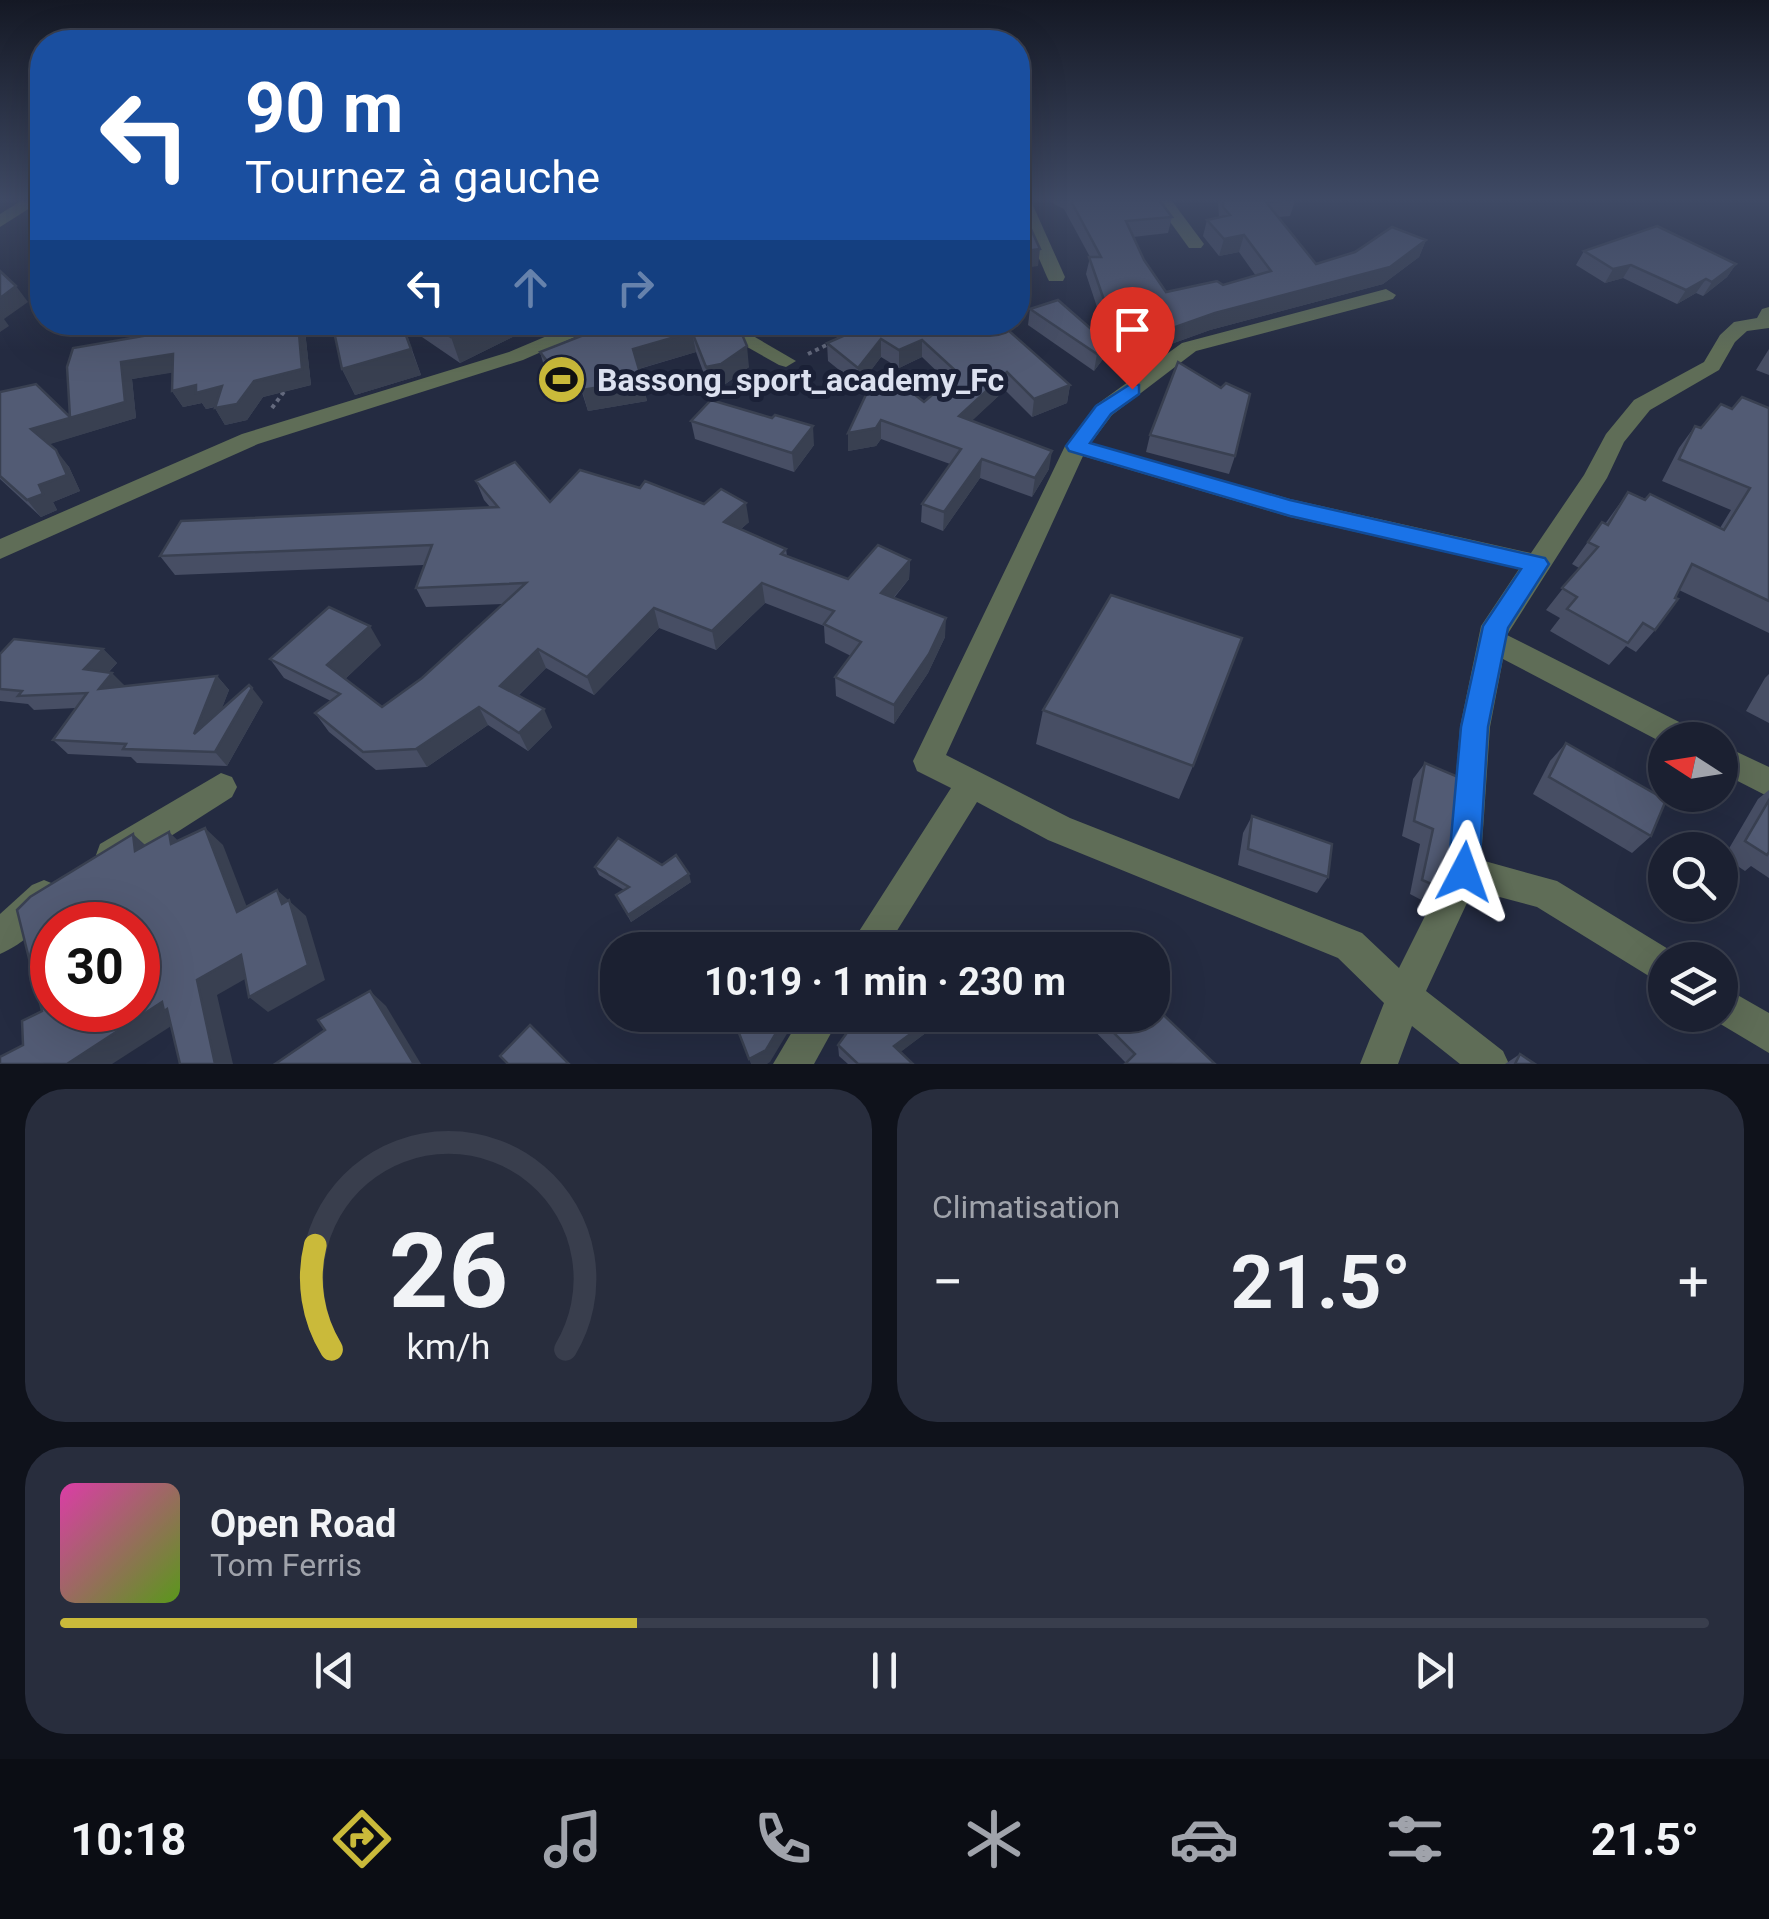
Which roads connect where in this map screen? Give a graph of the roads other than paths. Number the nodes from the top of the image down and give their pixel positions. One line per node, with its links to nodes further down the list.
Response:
1 (1044, 251): 2 (street)
2 (1056, 277)
3 (1386, 295): 8 (street)
4 (1769, 313): 10 (street)
5 (567, 335): 9 (street)
6 (738, 335): 7 (street)
7 (786, 360)
8 (1076, 446): 10 (street); 15 (street)
9 (0, 550)
10 (1537, 564): 11 (street)
11 (1493, 641): 12 (street); 17 (street)
12 (1651, 722)
13 (1738, 767): 14 (street)
14 (1769, 782)
15 (972, 783): 18 (street); 21 (street)
16 (222, 787): 19 (street)
17 (1464, 872): 20 (street); 21 (street)
18 (877, 932)
19 (0, 937)
20 (1648, 957)
21 (1404, 997): 26 (street); 27 (street)
22 (1738, 1014): 24 (street)
23 (812, 1032): 25 (street)
24 (1769, 1034)
25 (792, 1064)
26 (1379, 1064)
27 (1490, 1064)

